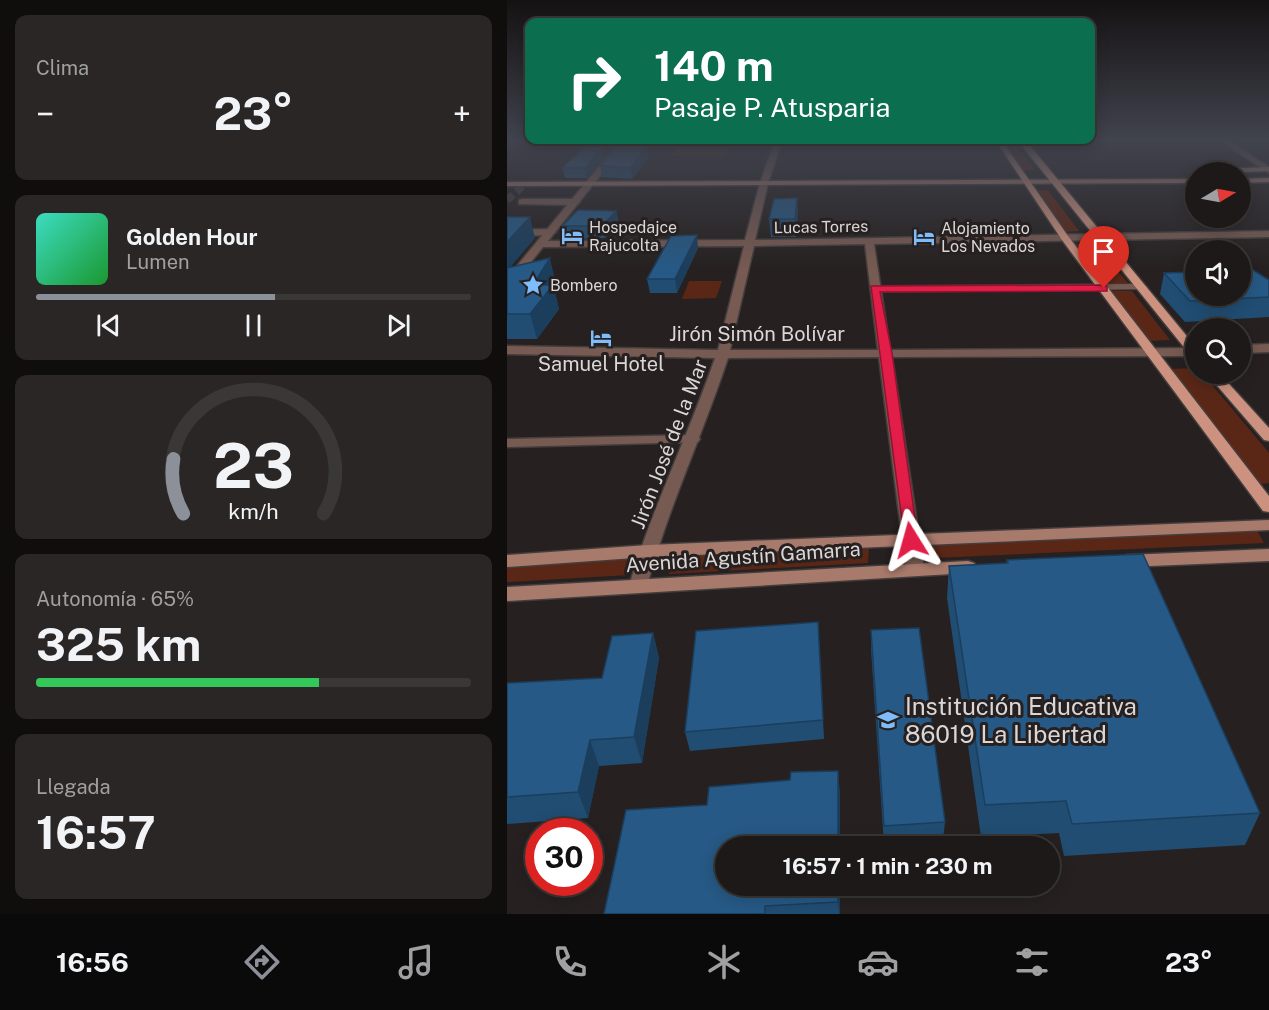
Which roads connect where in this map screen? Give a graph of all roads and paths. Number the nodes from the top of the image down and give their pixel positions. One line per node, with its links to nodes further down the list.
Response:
1 (764, 183): 15 (street, Jirón José de la Mar)
2 (507, 184): 6 (main road)
3 (707, 184): 6 (main road)
4 (1028, 184): 12 (main road)
5 (1054, 184): 13 (main road)
6 (589, 185): 8 (street)
7 (522, 202): 8 (street)
8 (576, 202): 9 (street)
9 (551, 232): 10 (street); 16 (street)
10 (507, 233)
11 (1269, 234): 13 (street, Lucas Torres)
12 (1065, 238): 13 (street, Lucas Torres); 14 (street, Lucas Torres); 19 (main road)
13 (1100, 238): 18 (main road)
14 (870, 241): 15 (street, Lucas Torres); 20 (street)
15 (749, 243): 16 (street, Lucas Torres); 28 (street, Jirón José de la Mar)
16 (541, 244): 17 (street)
17 (507, 285)
18 (1142, 287): 19 (lane); 21 (main road)
19 (1104, 288): 20 (lane); 27 (main road)
20 (875, 289): 26 (street)
21 (1185, 340)
22 (1269, 348): 23 (street)
23 (1251, 349)
24 (507, 350): 28 (street, Jirón Simón Bolívar)
25 (1185, 352): 27 (street, Jirón Simón Bolívar)
26 (886, 353): 27 (street, Jirón Simón Bolívar); 28 (street, Jirón Simón Bolívar); 35 (street)
27 (1151, 353): 33 (main road)
28 (723, 354): 31 (street, Jirón José de la Mar)
29 (1222, 384): 30 (main road)
30 (1269, 437)
31 (693, 439): 32 (street); 36 (street, Jirón José de la Mar)
32 (507, 443)
33 (1269, 507)
34 (1269, 525): 35 (main road, Avenida Agustín Gamarra)
35 (911, 540): 36 (main road, Avenida Agustín Gamarra); 41 (street)
36 (648, 552): 38 (main road, Avenida Agustín Gamarra); 42 (street, Jirón José de la Mar)
37 (1269, 555): 39 (main road)
38 (507, 561)
39 (1115, 561)
40 (986, 566): 41 (main road, Avenida Agustín Gamarra)
41 (915, 569): 42 (main road, Avenida Agustín Gamarra)
42 (638, 586): 43 (main road, Avenida Agustín Gamarra)
43 (507, 594)

